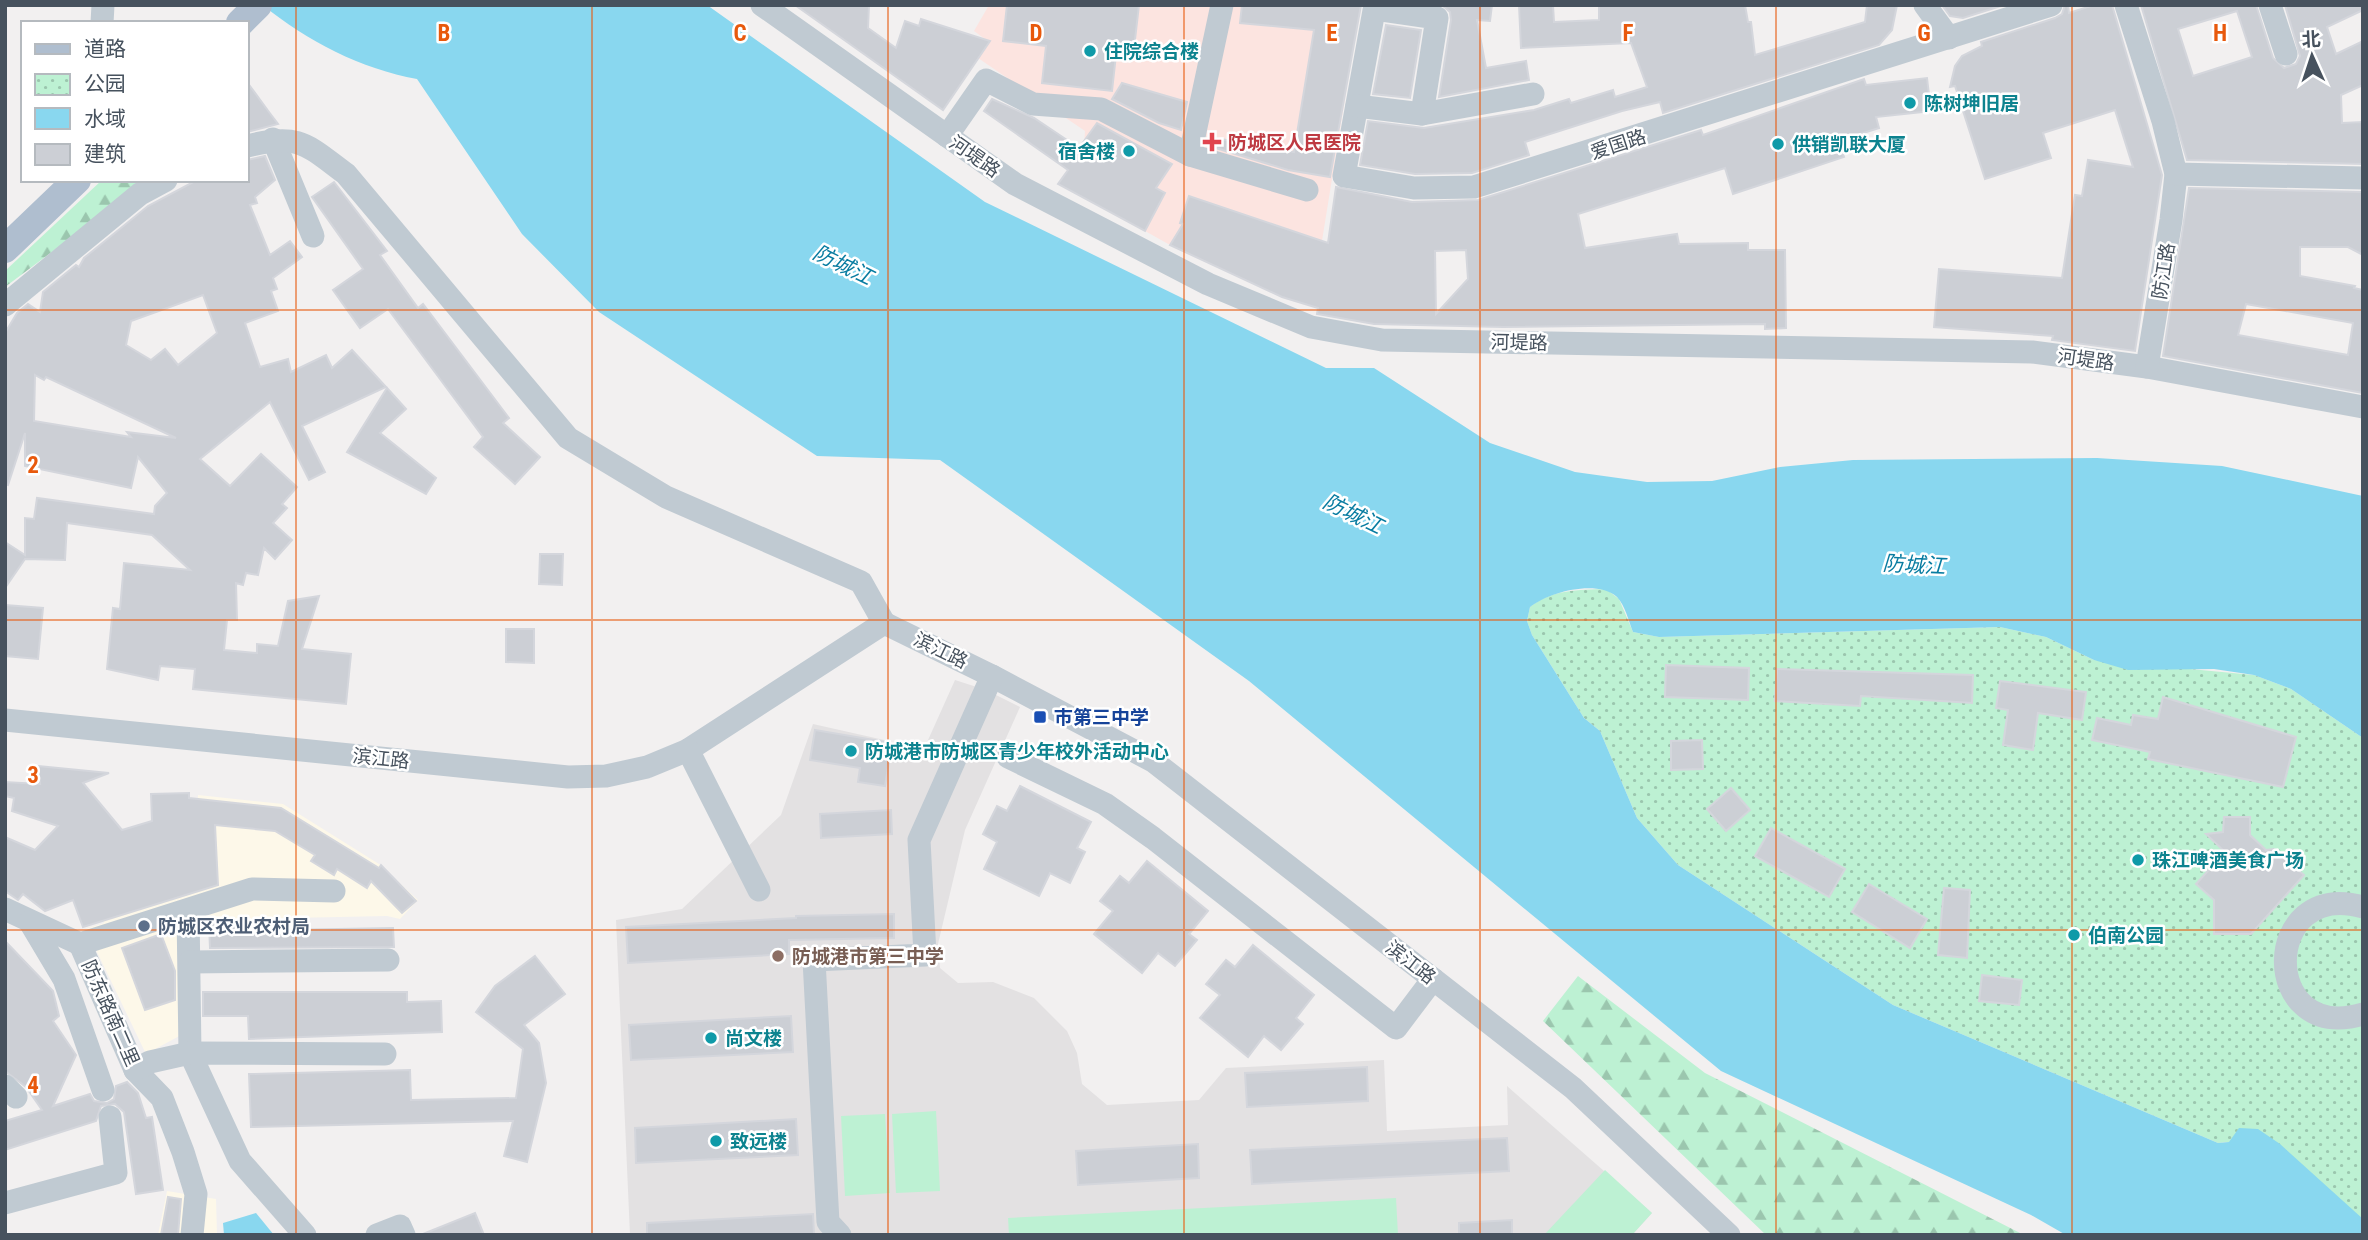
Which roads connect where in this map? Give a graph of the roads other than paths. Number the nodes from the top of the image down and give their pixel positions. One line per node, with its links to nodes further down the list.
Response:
1 (258, 5): 9 (main road)
2 (762, 5): 15 (street, 河堤路)
3 (1222, 5): 18 (street)
4 (1925, 5): 10 (street)
5 (2051, 5): 10 (street, 爱国路)
6 (2126, 5): 19 (street, 防江路)
7 (2270, 5): 11 (street)
8 (1375, 7): 13 (street, 爱国路); 14 (street)
9 (242, 21)
10 (1949, 38): 13 (street, 爱国路)
11 (2286, 54)
12 (1533, 94): 14 (street)
13 (1357, 106): 14 (street)
14 (1422, 114)
15 (947, 136): 18 (street); 27 (street, 河堤路)
16 (273, 139): 17 (street); 24 (street); 29 (street)
17 (248, 146)
18 (1189, 155): 23 (street)
19 (2176, 174): 20 (street); 27 (street, 防江路)
20 (2363, 178)
21 (73, 182): 25 (main road)
22 (162, 182): 26 (street)
23 (1307, 190)
24 (313, 236)
25 (5, 250)
26 (5, 305)
27 (2147, 368): 28 (street, 河堤路)
28 (2363, 407)
29 (884, 623): 30 (street, 滨江路); 32 (street, 滨江路)
30 (992, 676): 43 (street, 滨江路); 55 (street)
31 (5, 720): 32 (street, 滨江路)
32 (688, 750): 34 (street)
33 (1007, 757): 43 (street)
34 (759, 890)
35 (334, 891): 38 (street)
36 (2363, 907): 44 (street)
37 (5, 909): 39 (street)
38 (188, 911): 40 (street); 42 (street)
39 (30, 922): 40 (street); 48 (street)
40 (80, 944): 47 (street, 防东路南二里)
41 (388, 960): 42 (street)
42 (190, 962): 45 (street)
43 (1433, 979): 56 (street, 滨江路)
44 (2363, 1014)
45 (190, 1053): 46 (street); 47 (street); 52 (street)
46 (385, 1054)
47 (135, 1070): 51 (street, 防东路南二里)
48 (103, 1090)
49 (110, 1117): 50 (street)
50 (5, 1203)
51 (192, 1235)
52 (305, 1235)
53 (377, 1235): 54 (street)
54 (404, 1235)
55 (840, 1235)
56 (1730, 1235)

